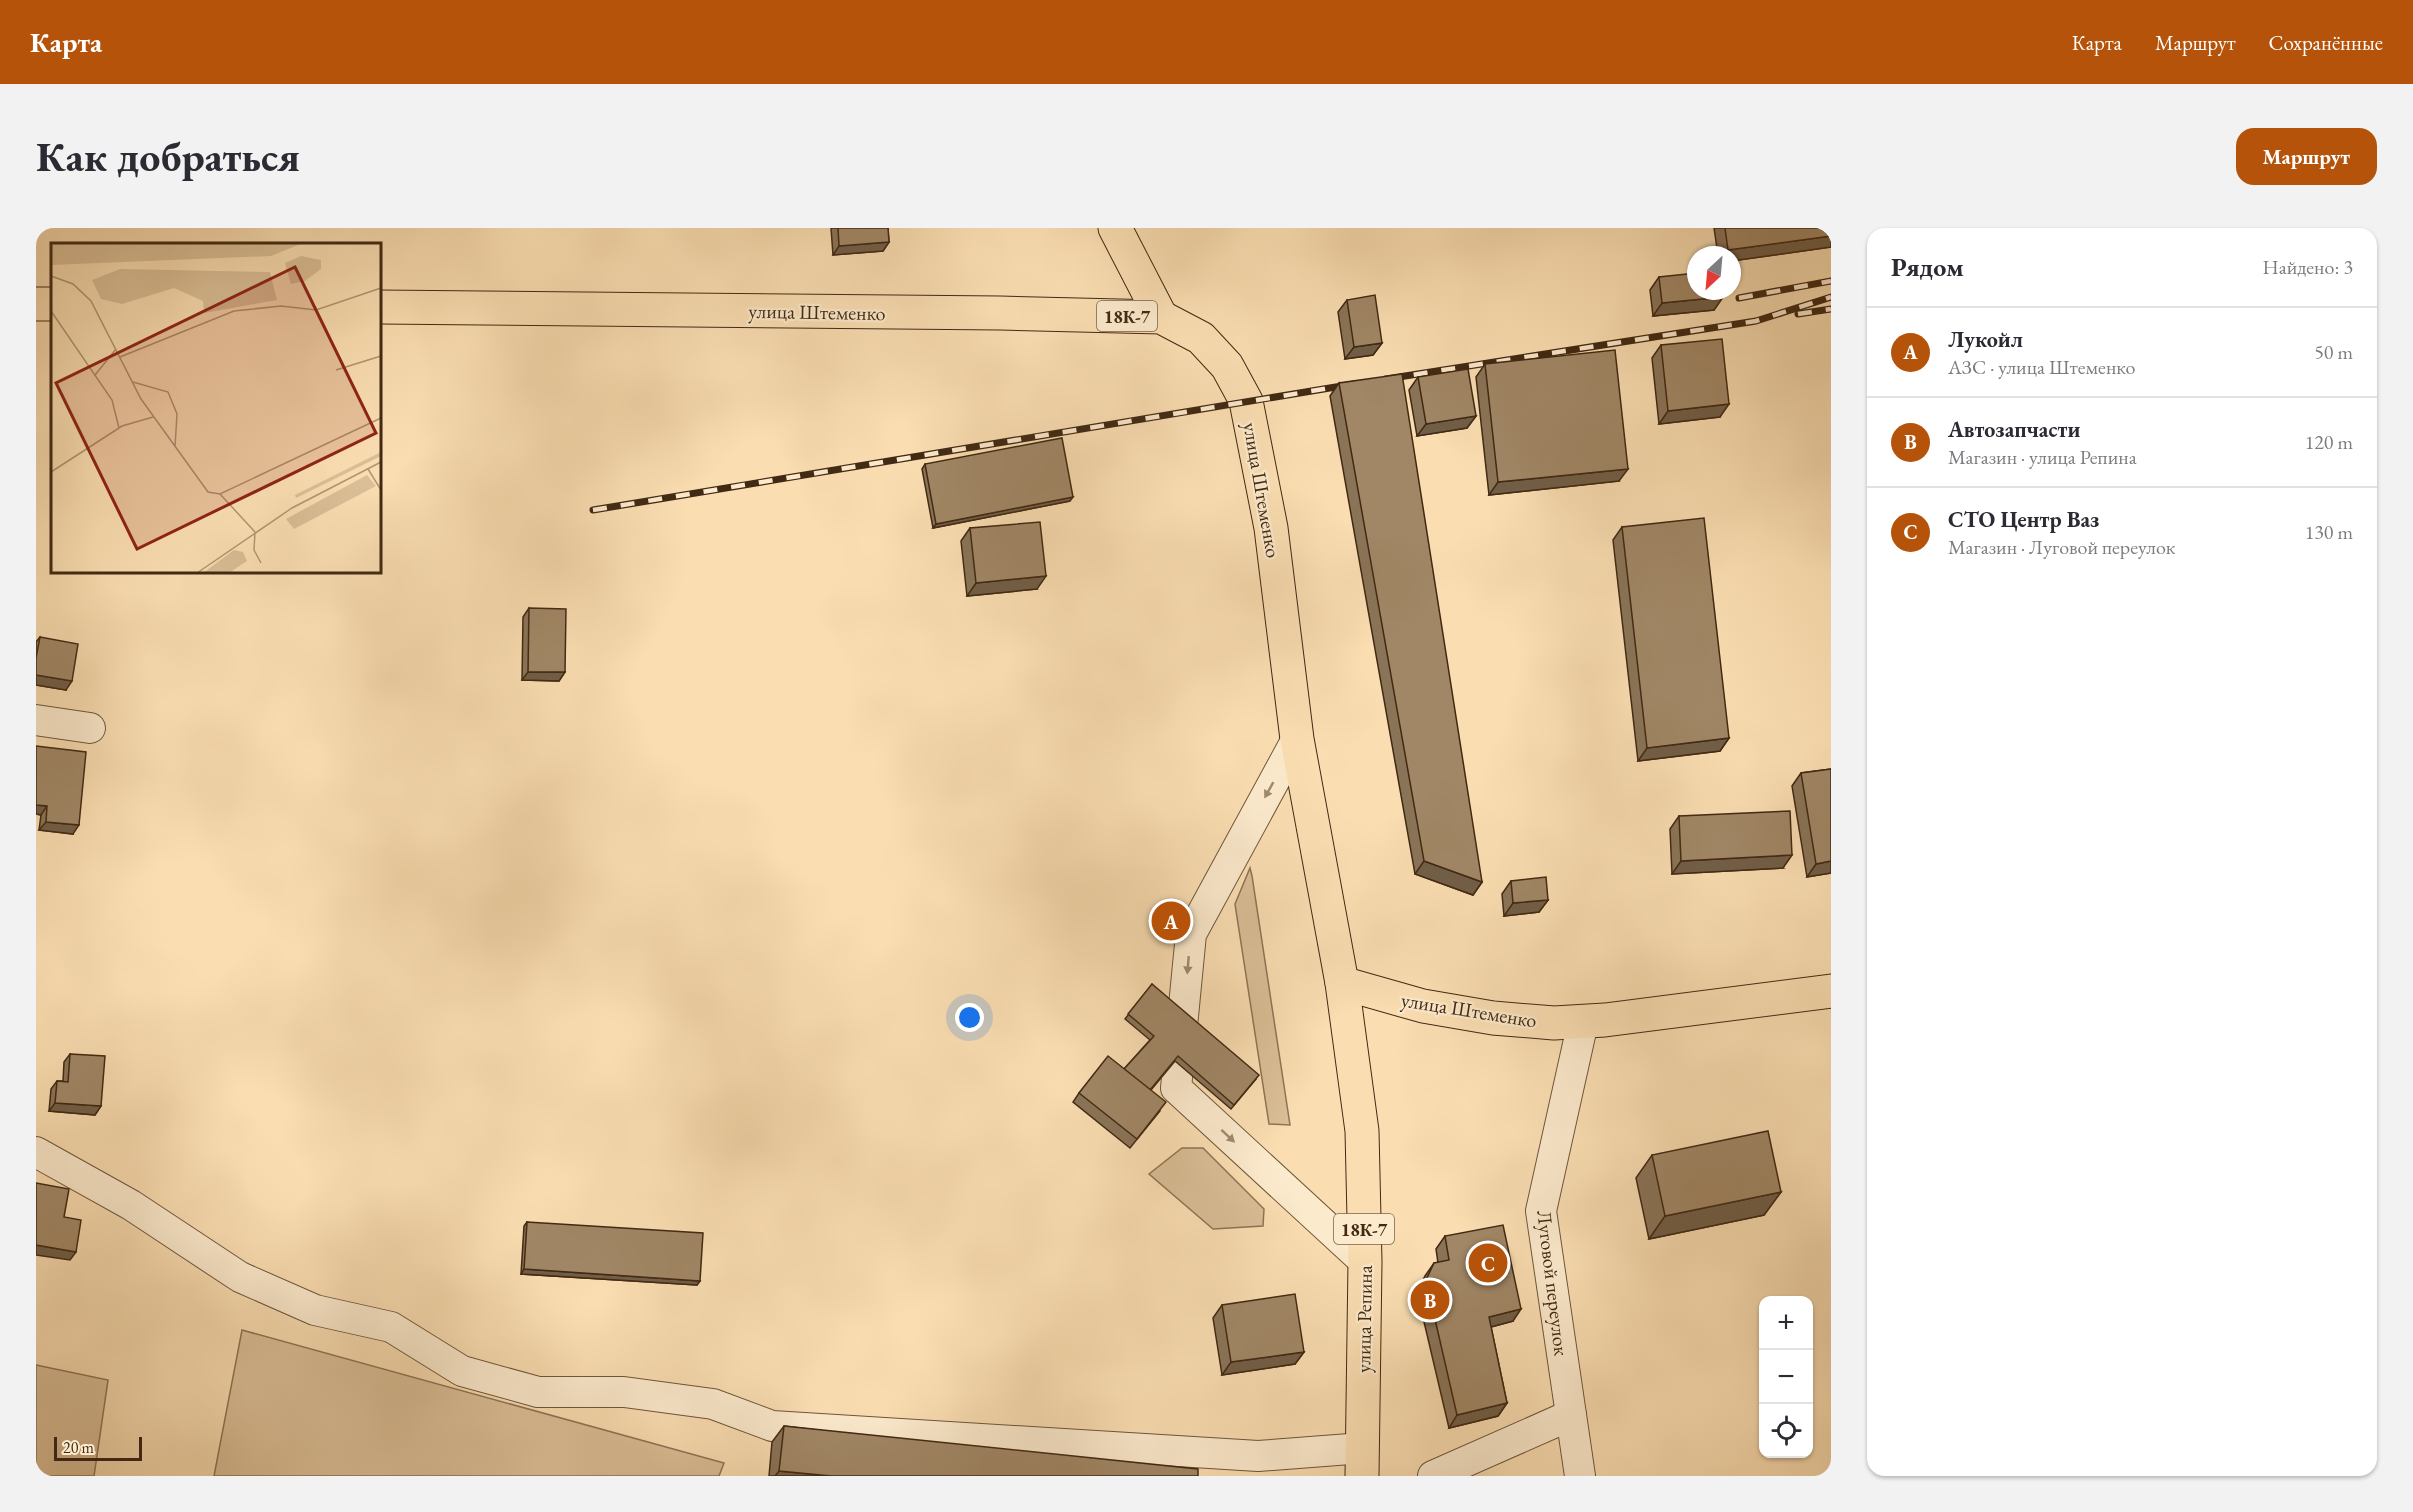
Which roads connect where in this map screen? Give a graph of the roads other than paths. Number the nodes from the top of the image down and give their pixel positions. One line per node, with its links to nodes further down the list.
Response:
1 (1115, 228): 3 (main road)
2 (381, 307): 3 (main road, улица Штеменко / 18К-7)
3 (1161, 317): 6 (main road, улица Штеменко / 18К-7)
4 (36, 720): 5 (street)
5 (90, 728)
6 (1297, 739): 7 (main road, улица Штеменко / 18К-7); 11 (street, one-way to 11)
7 (1342, 983): 9 (main road, улица Штеменко); 11 (main road, улица Репина / 18К-7)
8 (1831, 991): 9 (main road, улица Штеменко)
9 (1583, 1022): 12 (street, Луговой переулок)
10 (36, 1152): 13 (street)
11 (1365, 1262): 13 (main road, улица Репина / 18К-7)
12 (1571, 1414): 14 (street); 15 (street, Луговой переулок)
13 (1362, 1462)
14 (1433, 1476)
15 (1580, 1476)

